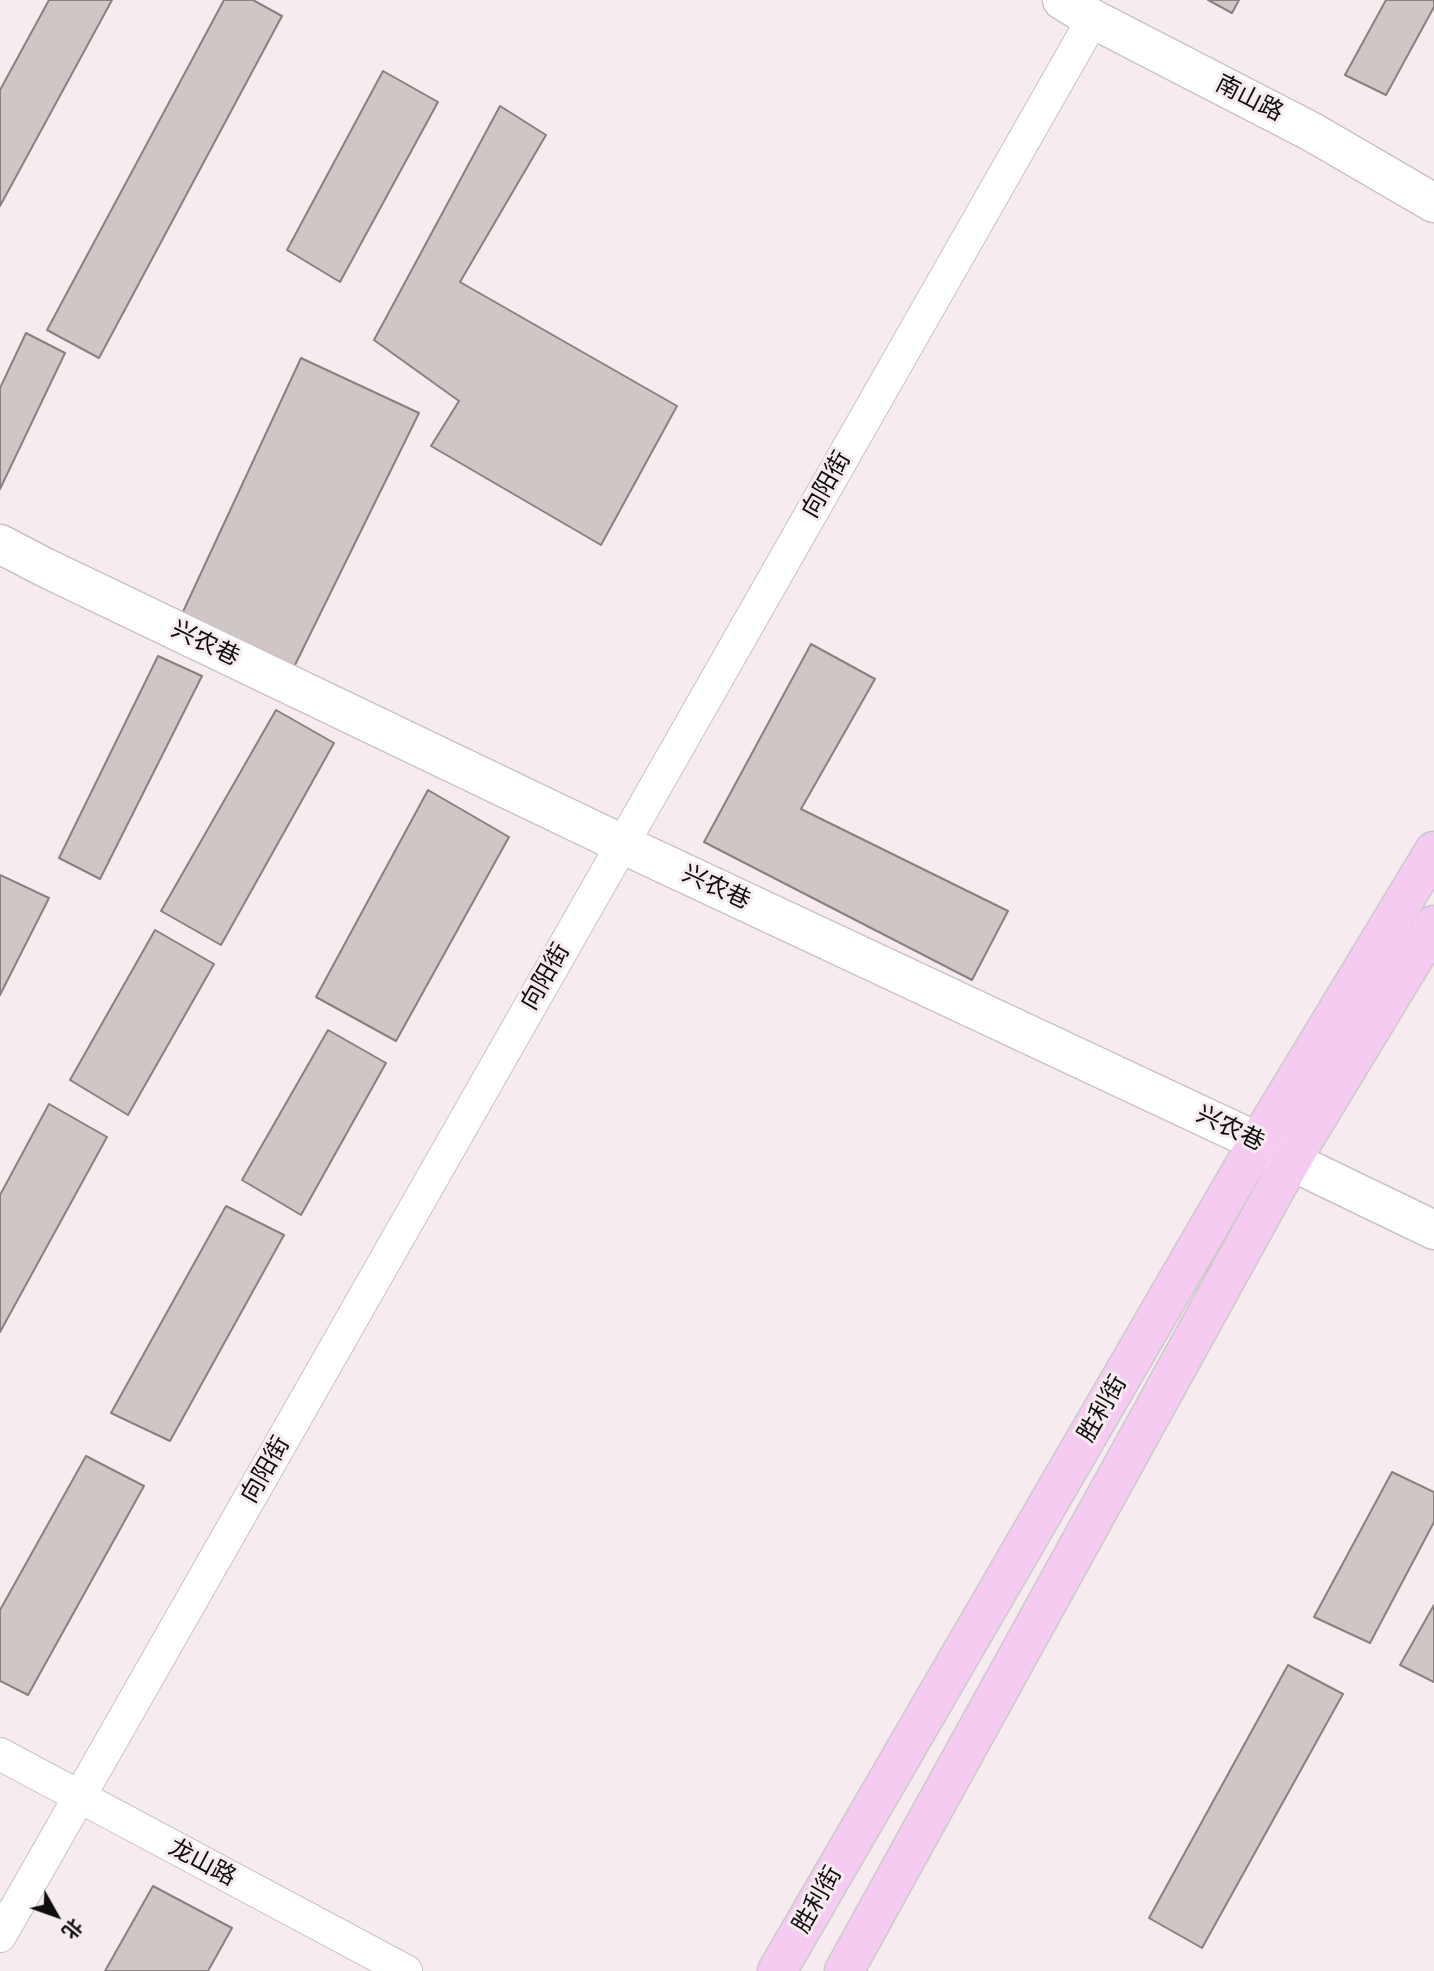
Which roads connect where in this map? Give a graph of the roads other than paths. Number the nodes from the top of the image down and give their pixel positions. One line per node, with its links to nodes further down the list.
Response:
1 (1077, 10): 2 (street, 南山路); 4 (street, 向阳街)
2 (1434, 203)
3 (0, 544): 4 (street, 兴农巷)
4 (622, 844): 7 (street, 兴农巷); 11 (street, 向阳街)
5 (1434, 851): 7 (main road, 胜利街)
6 (1434, 925): 8 (main road, 胜利街)
7 (1258, 1142): 8 (street, 兴农巷); 14 (main road, 胜利街)
8 (1291, 1161): 9 (street, 兴农巷); 15 (main road, 胜利街)
9 (1434, 1230)
10 (0, 1754): 11 (street, 龙山路)
11 (79, 1798): 12 (street, 向阳街); 13 (street, 龙山路)
12 (0, 1936)
13 (406, 1971)
14 (777, 1971)
15 (844, 1971)

